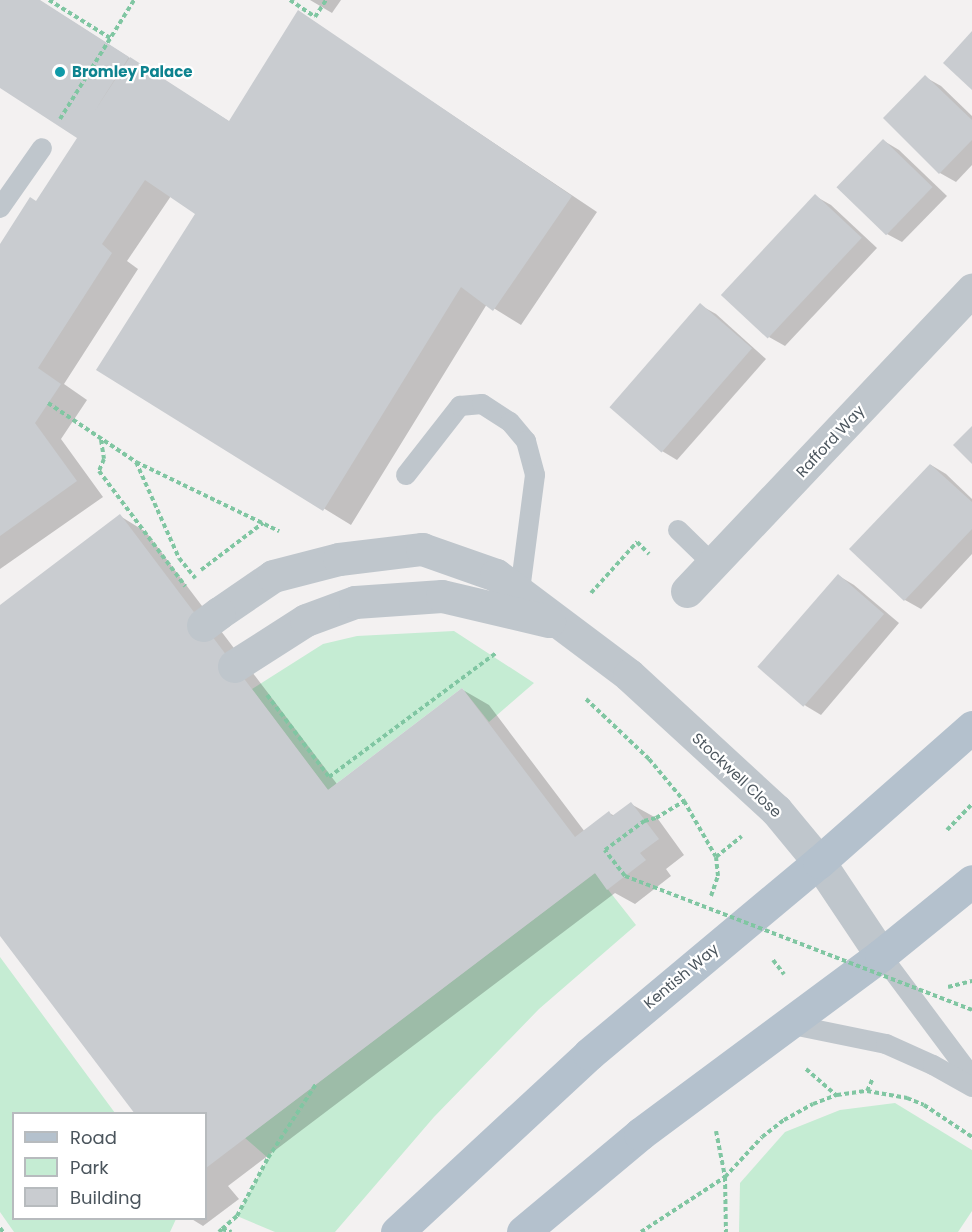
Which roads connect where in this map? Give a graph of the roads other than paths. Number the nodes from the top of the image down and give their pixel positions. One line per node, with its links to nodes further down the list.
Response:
1 (42, 148): 2 (lane)
2 (0, 208)
3 (972, 290): 6 (street, Rafford Way)
4 (406, 475): 8 (lane)
5 (678, 530): 6 (lane)
6 (714, 565): 7 (street, Rafford Way)
7 (687, 591)
8 (519, 603): 9 (street, Stockwell Close); 10 (street, Stockwell Close); 12 (street, Stockwell Close)
9 (211, 619)
10 (234, 666)
11 (972, 727): 12 (main road, Kentish Way)
12 (819, 862): 14 (street, Stockwell Close); 18 (main road, Kentish Way)
13 (972, 881): 14 (main road)
14 (881, 955): 15 (main road); 16 (lane)
15 (788, 1024): 17 (lane); 19 (main road)
16 (972, 1077)
17 (972, 1087)
18 (397, 1232)
19 (523, 1232)

